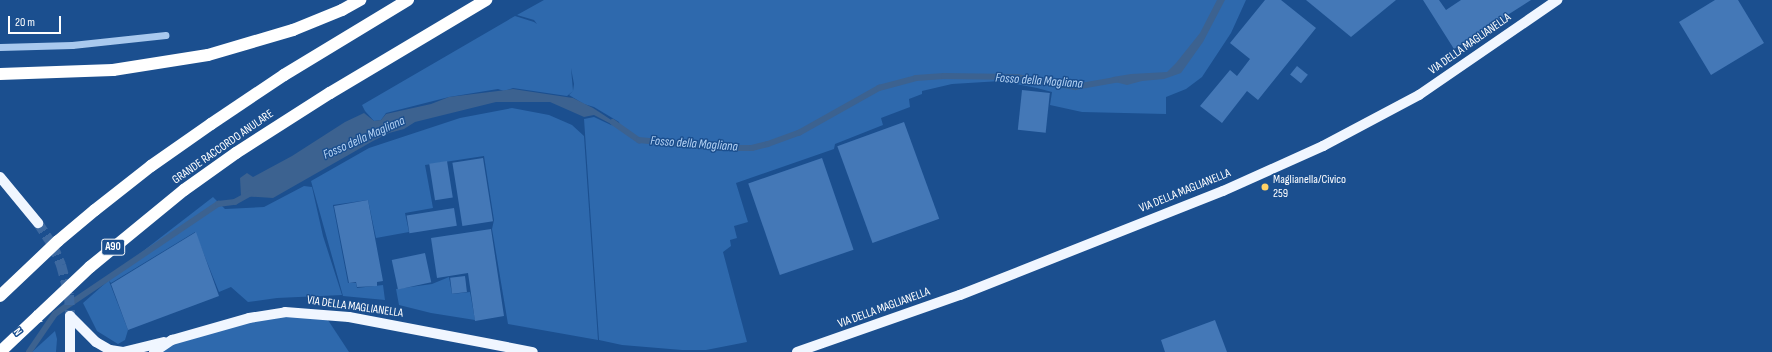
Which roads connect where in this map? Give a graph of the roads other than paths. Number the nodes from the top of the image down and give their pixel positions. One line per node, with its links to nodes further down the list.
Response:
1 (360, 0): 7 (highway)
2 (408, 0): 10 (highway, bridge)
3 (486, 0): 12 (highway, GRANDE RACCORDO ANULARE / A90, bridge)
4 (1557, 0): 16 (main road, VIA DELLA MAGLIANELLA)
5 (165, 34): 6 (street)
6 (0, 47)
7 (0, 74)
8 (0, 177): 9 (main road)
9 (38, 223)
10 (0, 296)
11 (172, 340): 13 (main road); 14 (main road, VIA DELLA MAGLIANELLA); 15 (main road, VIA DELLA MAGLIANELLA)
12 (0, 352)
13 (70, 352)
14 (154, 352)
15 (533, 352)
16 (797, 352)

